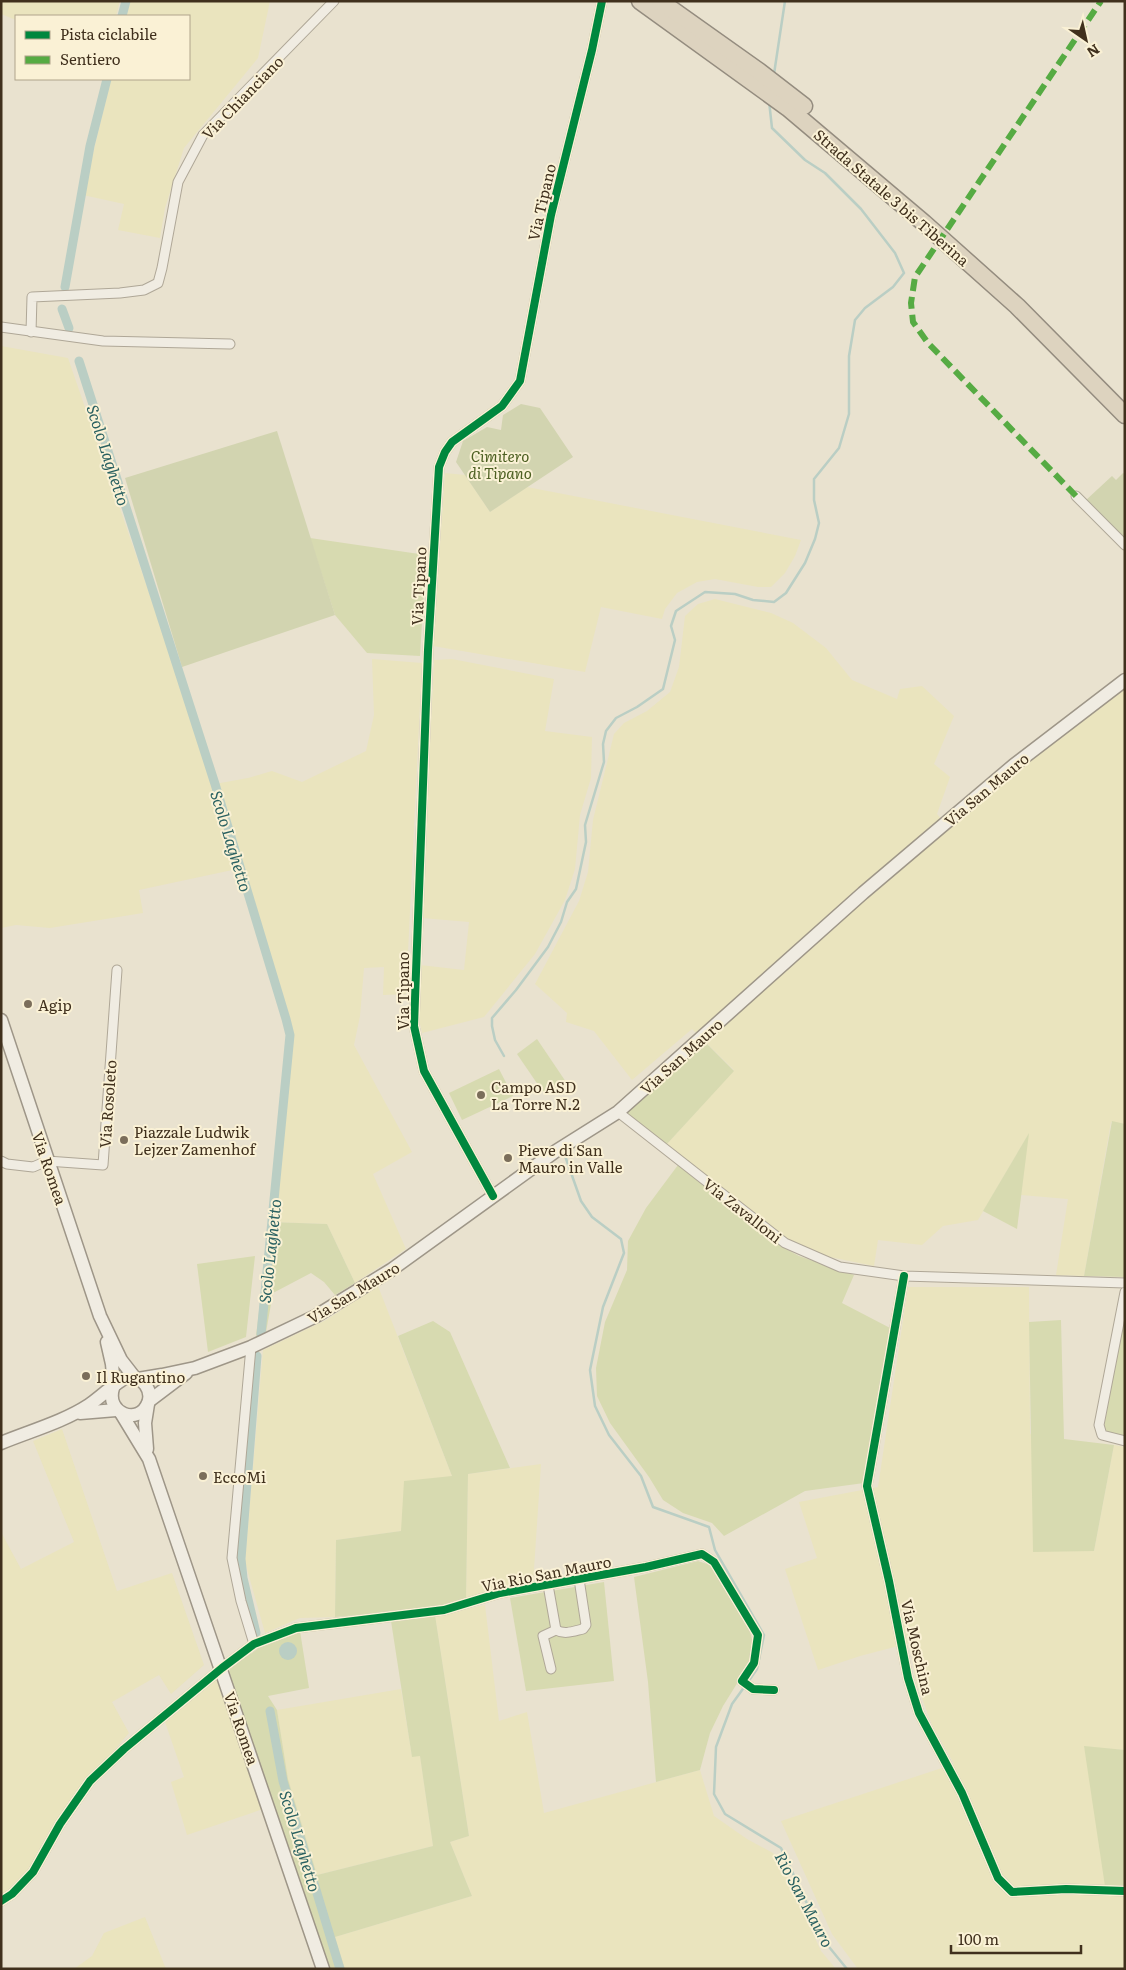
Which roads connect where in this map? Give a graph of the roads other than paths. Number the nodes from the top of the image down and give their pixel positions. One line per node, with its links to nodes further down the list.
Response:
1 (334, 1): 8 (street, Via Chianciano)
2 (602, 1): 20 (street, Via Tipano)
3 (640, 1): 5 (highway, Strada Statale 3 bis Tiberina)
4 (660, 1): 5 (highway, Strada Statale 3 bis Tiberina)
5 (758, 77): 6 (highway, Strada Statale 3 bis Tiberina)
6 (962, 249): 10 (highway, Strada Statale 3 bis Tiberina); 11 (highway, Strada Statale 3 bis Tiberina)
7 (1, 327): 8 (street)
8 (31, 332): 9 (street)
9 (230, 344)
10 (1125, 400)
11 (1125, 415)
12 (1076, 496): 13 (street)
13 (1125, 545)
14 (1125, 680): 17 (main road, Via San Mauro)
15 (117, 970): 19 (street, Via Rosoleto)
16 (1, 1020): 19 (main road, Via Romea)
17 (618, 1112): 20 (main road, Via San Mauro); 21 (street, Via Zavalloni)
18 (1, 1160): 19 (street, Via Rosoleto)
19 (48, 1161): 24 (main road, Via Romea)
20 (493, 1196): 25 (main road, Via San Mauro)
21 (904, 1276): 22 (street, Via Zavalloni); 42 (street, Via Moschina)
22 (1125, 1283)
23 (1125, 1292): 32 (street)
24 (100, 1316): 27 (main road, Via Romea); 28 (main road, Via Romea)
25 (251, 1347): 26 (main road, Via San Mauro); 38 (street)
26 (195, 1368): 27 (main road, Via San Mauro); 29 (main road, Via San Mauro)
27 (136, 1378): 28 (main road); 29 (main road)
28 (113, 1387): 30 (main road); 31 (main road)
29 (148, 1403): 30 (main road); 34 (main road, Via Romea)
30 (119, 1412): 31 (main road); 34 (main road, Via Romea)
31 (73, 1414): 33 (main road)
32 (1125, 1441)
33 (1, 1443)
34 (148, 1459): 39 (main road, Via Romea)
35 (579, 1579): 36 (street, Via Rio San Mauro); 37 (street); 41 (street, Via Rio San Mauro)
36 (548, 1585): 37 (street); 38 (street, Via Rio San Mauro)
37 (556, 1630): 40 (street)
38 (254, 1644): 39 (street, Via Rio San Mauro)
39 (222, 1668): 43 (street, Via Rio San Mauro); 44 (main road, Via Romea)
40 (551, 1669)
41 (774, 1690)
42 (1125, 1891)
43 (1, 1901)
44 (324, 1969)

